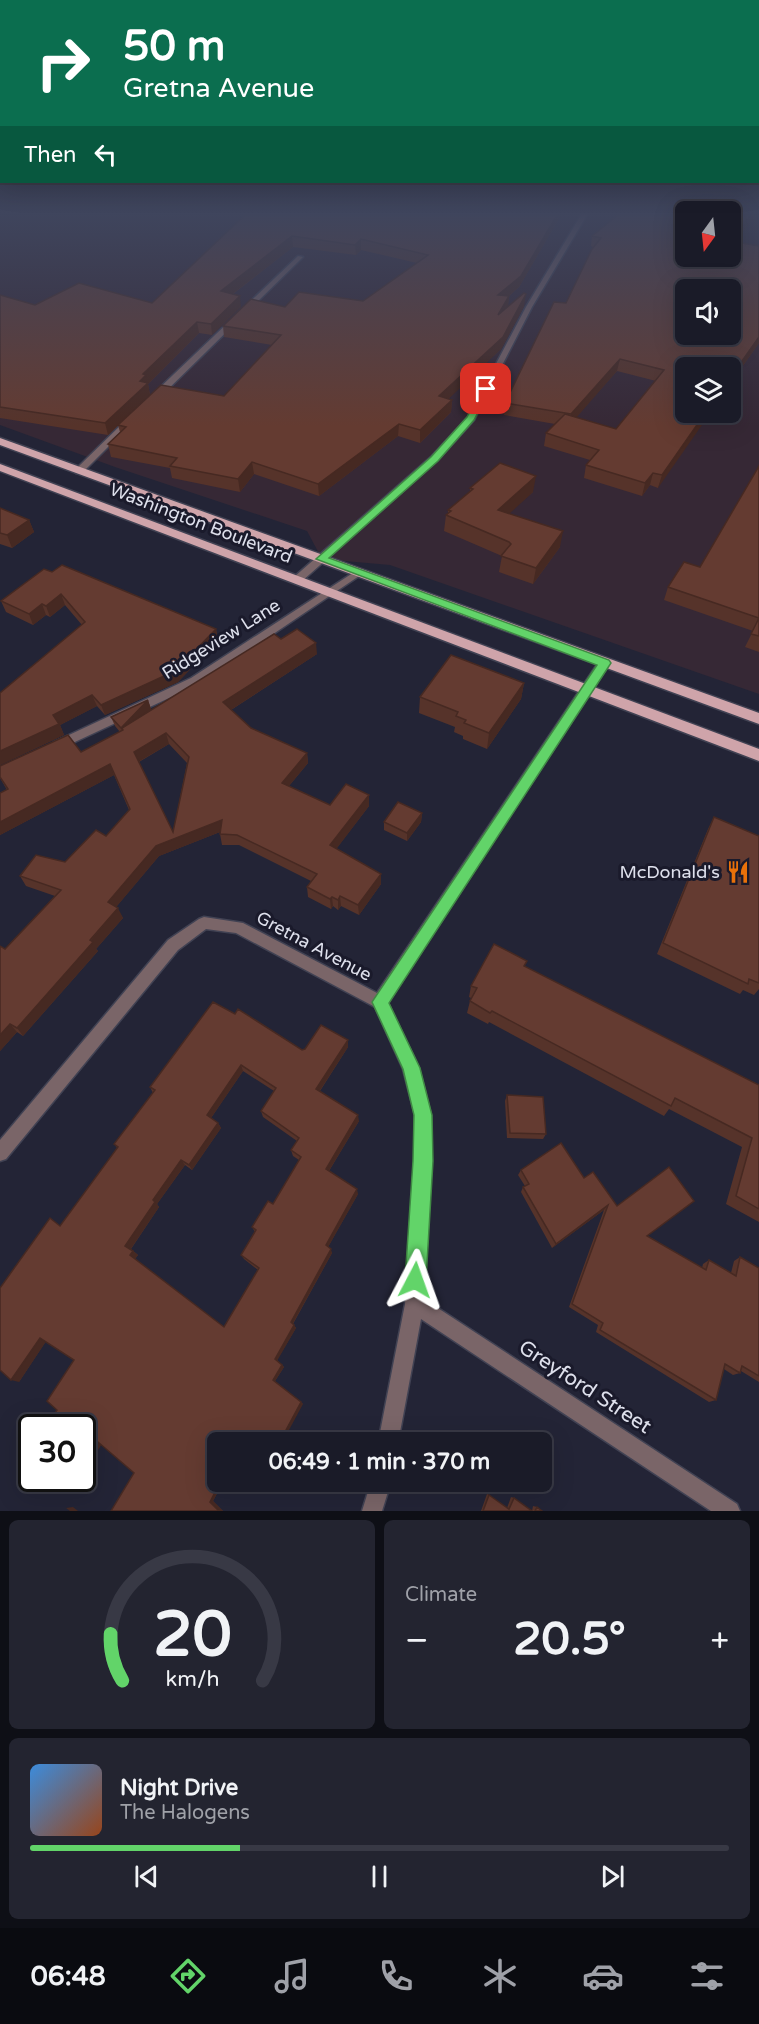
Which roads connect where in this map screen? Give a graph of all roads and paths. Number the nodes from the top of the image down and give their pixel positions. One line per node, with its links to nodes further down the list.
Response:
1 (270, 286): 3 (street)
2 (542, 286): 8 (street)
3 (150, 401)
4 (135, 416): 7 (street)
5 (0, 441): 7 (main road, Washington Boulevard)
6 (0, 467): 10 (main road, Washington Boulevard)
7 (79, 471): 8 (main road, Washington Boulevard)
8 (322, 559): 9 (main road, Washington Boulevard); 10 (street)
9 (359, 572): 11 (street, Ridgeview Lane); 12 (main road, Washington Boulevard)
10 (297, 580): 11 (main road, Washington Boulevard)
11 (329, 592): 13 (main road, Washington Boulevard); 15 (street, Ridgeview Lane)
12 (604, 663): 13 (street, Gretna Avenue); 14 (main road, Washington Boulevard)
13 (586, 690): 16 (main road, Washington Boulevard); 17 (street, Gretna Avenue)
14 (759, 719)
15 (43, 752)
16 (759, 755)
17 (380, 1002): 18 (street, Gretna Avenue); 19 (street)
18 (0, 1153)
19 (414, 1304): 20 (street); 23 (street, Greyford Street)
20 (390, 1432)
21 (378, 1492): 22 (street)
22 (372, 1511)
23 (730, 1511)

